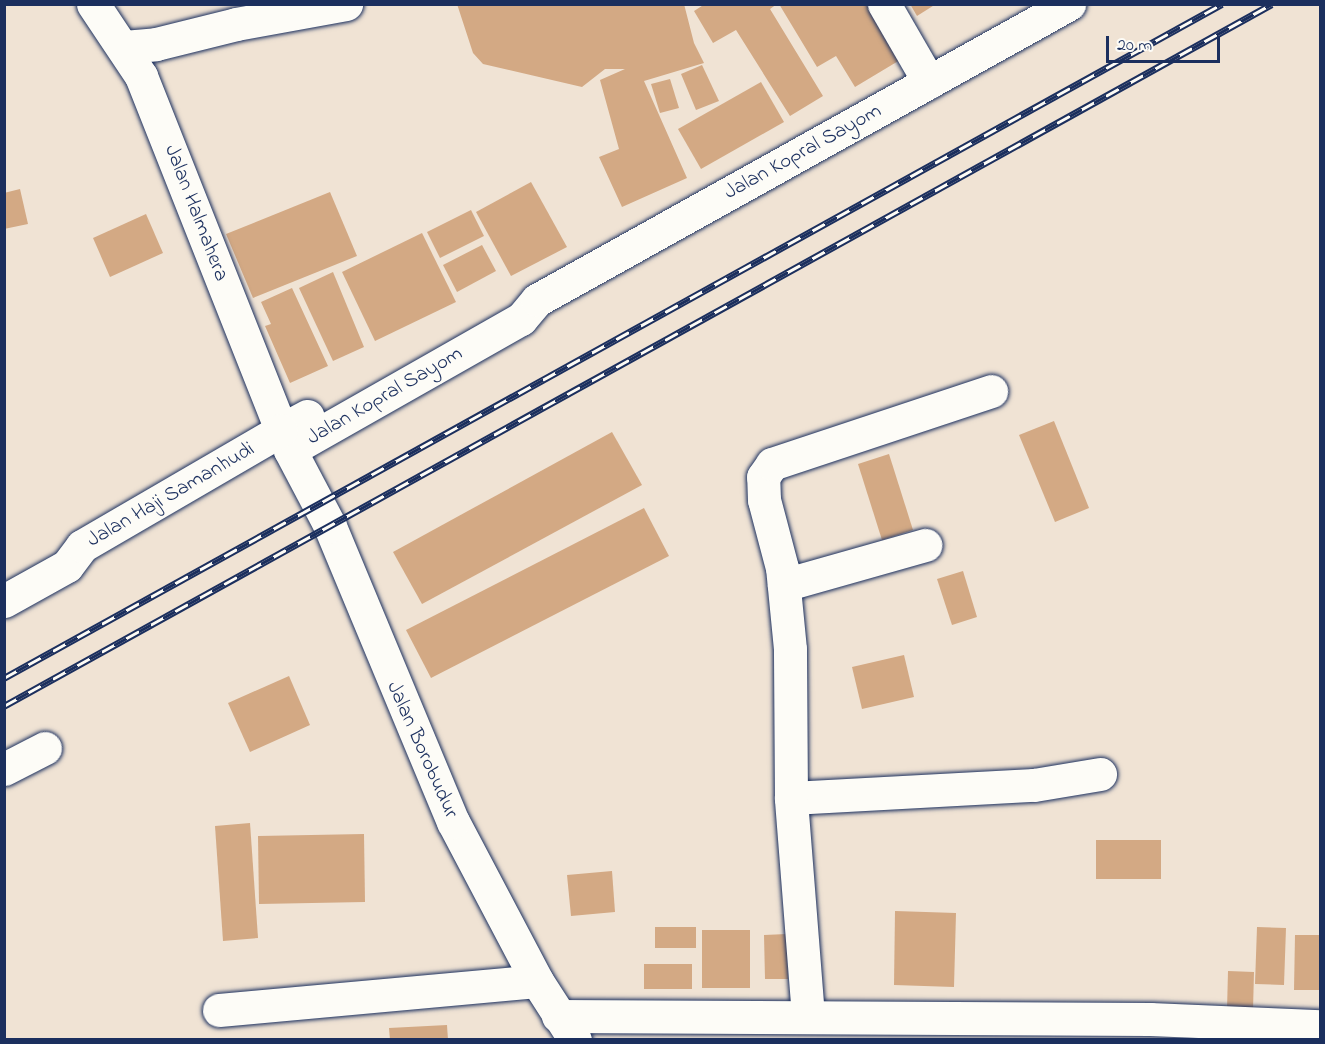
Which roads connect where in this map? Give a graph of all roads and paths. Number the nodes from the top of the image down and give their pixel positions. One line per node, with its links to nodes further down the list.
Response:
1 (93, 4): 5 (street, Jalan Halmahera)
2 (346, 4): 5 (street)
3 (884, 4): 6 (street)
4 (1068, 4): 6 (street, Jalan Kopral Sayom)
5 (124, 47): 8 (street, Jalan Halmahera)
6 (929, 82): 8 (street, Jalan Kopral Sayom)
7 (991, 391): 10 (street)
8 (286, 440): 11 (street, Jalan Haji Samanhudi); 16 (street, Jalan Borobudur)
9 (926, 545): 10 (street)
10 (784, 585): 15 (street)
11 (4, 602)
12 (45, 748): 13 (street)
13 (4, 769)
14 (1100, 774): 15 (street)
15 (791, 798): 18 (street)
16 (537, 981): 17 (street); 20 (street, Jalan Borobudur)
17 (219, 1010)
18 (808, 1016): 19 (street); 20 (street)
19 (1308, 1025)
20 (567, 1028)

